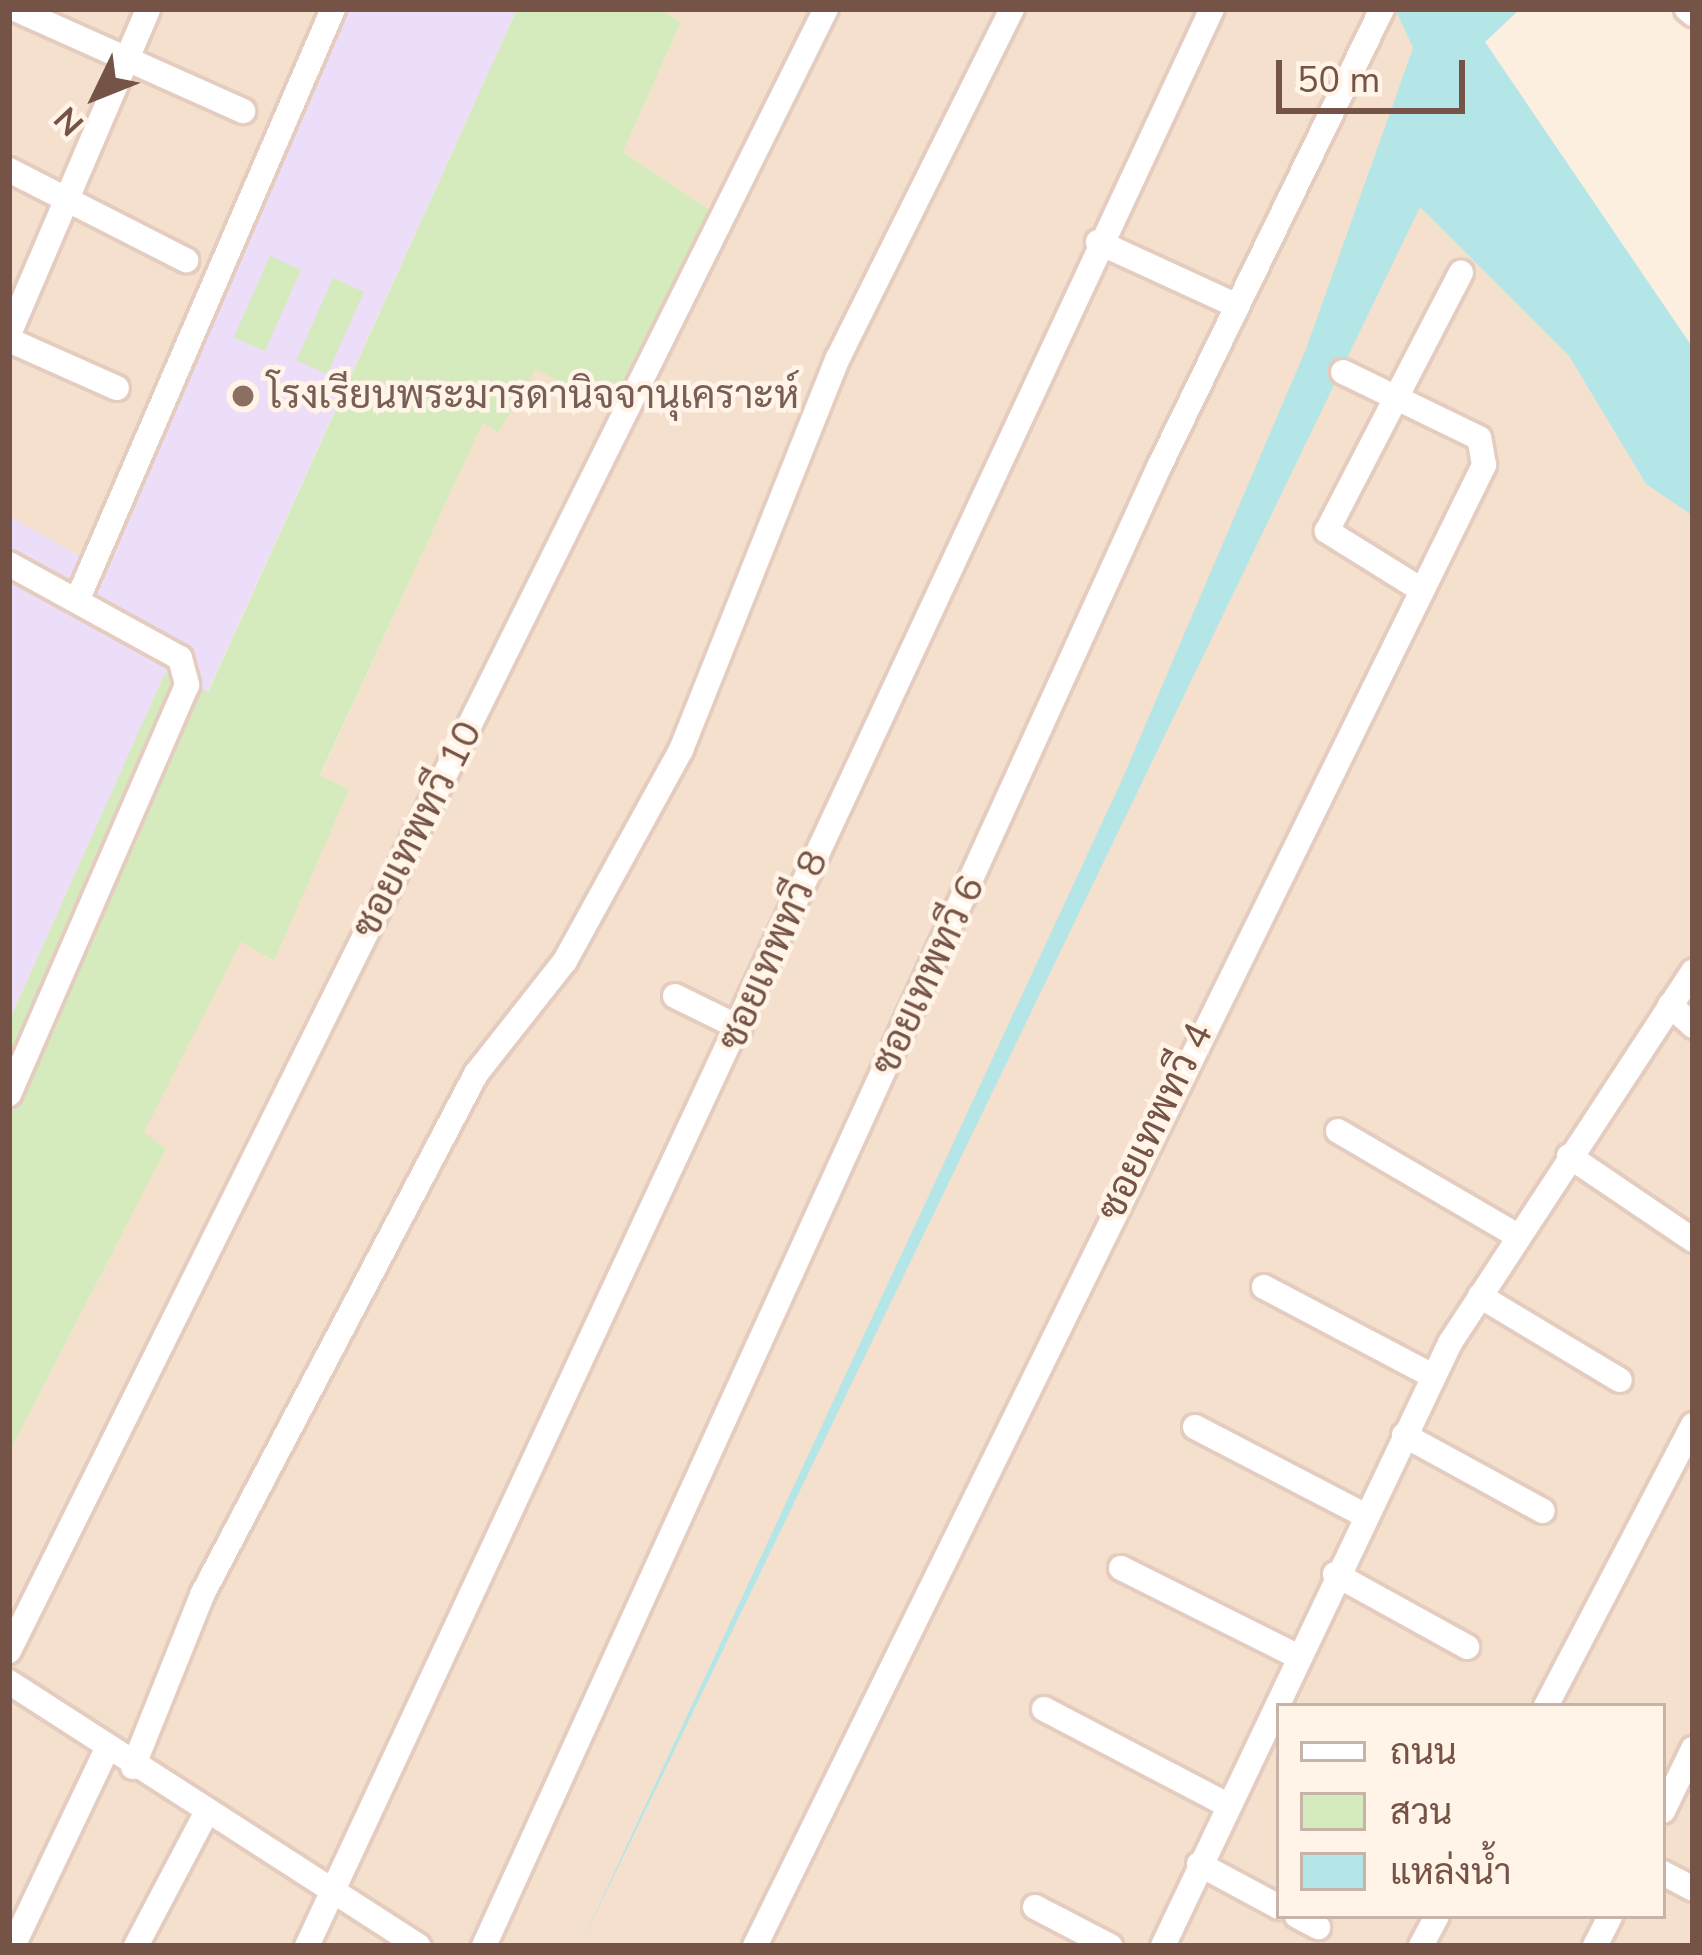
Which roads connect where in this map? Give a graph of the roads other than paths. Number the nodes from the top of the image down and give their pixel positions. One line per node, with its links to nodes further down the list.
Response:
1 (15, 9): 8 (street)
2 (148, 9): 8 (street)
3 (332, 9): 22 (street)
4 (826, 9): 45 (street, ซอยเทพทวี 10)
5 (1012, 9): 54 (street)
6 (1212, 9): 12 (street, ซอยเทพทวี 8)
7 (1382, 9): 15 (street, ซอยเทพทวี 6)
8 (128, 58): 9 (street); 11 (street)
9 (243, 111)
10 (9, 170): 11 (street)
11 (70, 197): 13 (street); 16 (street)
12 (1098, 242): 15 (street); 27 (street, ซอยเทพทวี 8)
13 (186, 260)
14 (1461, 272): 19 (street)
15 (1237, 306): 70 (street, ซอยเทพทวี 6)
16 (9, 337): 18 (street)
17 (1343, 372): 19 (street, ซอยเทพทวี 4)
18 (117, 388)
19 (1389, 394): 21 (street); 21 (street, ซอยเทพทวี 4)
20 (9, 564): 22 (street)
21 (1420, 589): 71 (street, ซอยเทพทวี 4)
22 (77, 602): 28 (street)
23 (1693, 971): 25 (street)
24 (675, 996): 27 (street)
25 (1670, 1005): 26 (street); 30 (street)
26 (1693, 1026)
27 (740, 1028): 61 (street, ซอยเทพทวี 8)
28 (9, 1094)
29 (1338, 1131): 31 (street)
30 (1569, 1156): 31 (street); 32 (street)
31 (1518, 1236): 34 (street)
32 (1693, 1240)
33 (1264, 1287): 35 (street)
34 (1480, 1296): 35 (street); 36 (street)
35 (1433, 1376): 39 (street)
36 (1619, 1381)
37 (1693, 1425): 49 (street)
38 (1195, 1427): 41 (street)
39 (1403, 1436): 40 (street); 41 (street)
40 (1543, 1511)
41 (1364, 1515): 43 (street)
42 (1121, 1568): 46 (street)
43 (1335, 1574): 44 (street); 46 (street)
44 (1467, 1647)
45 (9, 1651)
46 (1294, 1655): 48 (street)
47 (9, 1682): 52 (street)
48 (1278, 1703)
49 (1548, 1703)
50 (1044, 1709): 55 (street)
51 (1271, 1725): 55 (street)
52 (107, 1749): 54 (street); 66 (street)
53 (1693, 1749): 56 (street)
54 (133, 1767): 57 (street)
55 (1226, 1804): 58 (street)
56 (1666, 1805)
57 (205, 1815): 61 (street); 67 (street)
58 (1199, 1864): 62 (street); 73 (street)
59 (1666, 1875): 60 (street)
60 (1693, 1889)
61 (334, 1893): 68 (street, ซอยเทพทวี 8); 69 (street)
62 (1276, 1904)
63 (1035, 1907): 72 (street)
64 (1435, 1919): 74 (street)
65 (1608, 1919): 75 (street)
66 (13, 1946)
67 (136, 1946)
68 (307, 1946)
69 (418, 1946)
70 (484, 1946)
71 (755, 1946)
72 (1110, 1946)
73 (1163, 1946)
74 (1421, 1946)
75 (1595, 1946)

